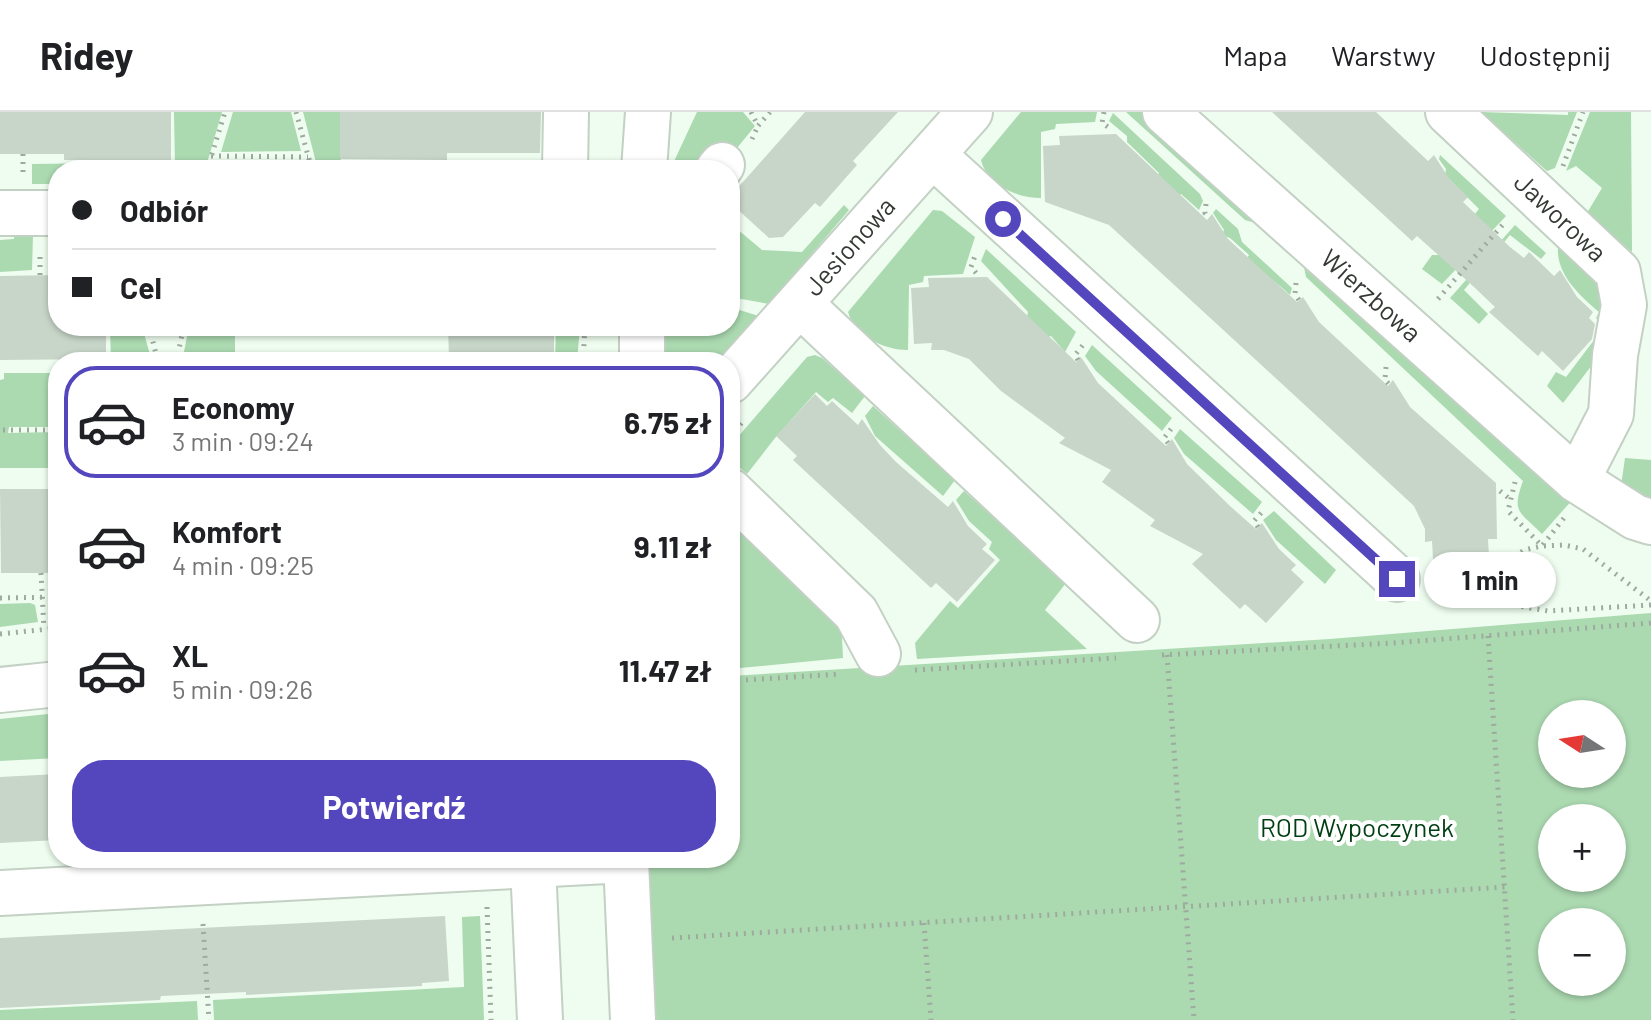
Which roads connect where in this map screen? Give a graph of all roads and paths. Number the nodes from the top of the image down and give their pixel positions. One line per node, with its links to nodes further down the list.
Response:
1 (225, 112): 13 (path)
2 (296, 112): 14 (path)
3 (566, 112): 17 (street)
4 (648, 112): 18 (street)
5 (751, 112): 6 (path)
6 (770, 112)
7 (970, 112): 12 (street, Jesionowa)
8 (1104, 112): 11 (path)
9 (1165, 112): 25 (street, Wierzbowa)
10 (1448, 112): 30 (street, Jaworowa)
11 (1108, 127)
12 (933, 155): 24 (street, Jesionowa); 36 (street)
13 (211, 156): 14 (path); 15 (path)
14 (308, 157): 16 (path)
15 (210, 160)
16 (309, 160)
17 (565, 160)
18 (645, 160)
19 (0, 213): 20 (street)
20 (48, 213)
21 (1511, 216): 25 (path)
22 (981, 240): 23 (path)
23 (976, 273)
24 (800, 304): 26 (street, Jesionowa); 46 (street)
25 (1398, 345): 27 (path); 30 (street, Wierzbowa)
26 (740, 370)
27 (1389, 384)
28 (3, 430): 29 (path)
29 (48, 430)
30 (1577, 480): 34 (street, Wierzbowa)
31 (1500, 491): 32 (path)
32 (1511, 500)
33 (740, 501): 48 (street)
34 (1651, 522)
35 (41, 573): 38 (path)
36 (1421, 579): 40 (path); 40 (path)
37 (0, 598): 38 (path)
38 (42, 598): 39 (path); 42 (path)
39 (48, 598)
40 (1651, 603)
41 (1651, 623): 45 (path)
42 (44, 629): 43 (path); 44 (path)
43 (48, 629)
44 (0, 634)
45 (1488, 636): 47 (path); 55 (path)
46 (1137, 644): 47 (path); 48 (path)
47 (1167, 655): 57 (path)
48 (879, 666): 49 (path)
49 (740, 680)
50 (48, 685): 51 (street)
51 (0, 690)
52 (485, 868): 56 (street); 62 (path)
53 (533, 868): 63 (street)
54 (626, 868): 64 (street)
55 (1506, 887): 57 (path); 67 (path)
56 (0, 893)
57 (1186, 907): 59 (path); 66 (path)
58 (202, 915): 61 (path)
59 (924, 923): 60 (path); 65 (path)
60 (659, 939)
61 (209, 1020)
62 (491, 1020)
63 (540, 1020)
64 (633, 1020)
65 (931, 1020)
66 (1194, 1020)
67 (1513, 1020)

